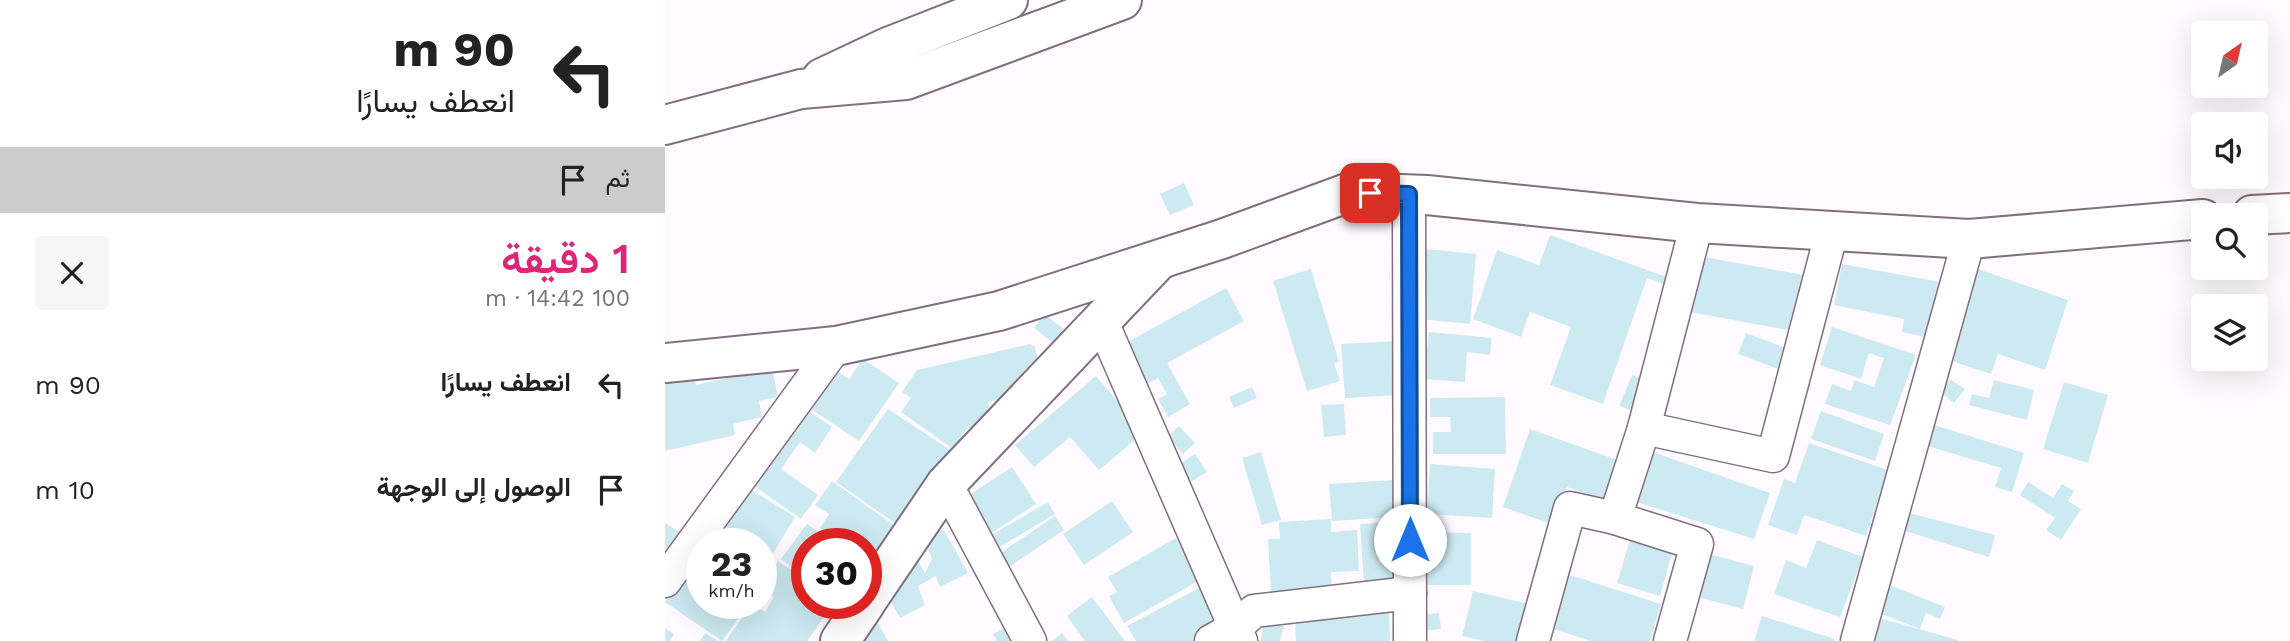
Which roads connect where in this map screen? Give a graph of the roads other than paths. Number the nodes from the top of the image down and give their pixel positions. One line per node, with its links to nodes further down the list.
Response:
1 (1008, 0): 3 (street)
2 (1122, 0): 3 (street)
3 (801, 89): 4 (street)
4 (665, 125)
5 (1409, 194): 9 (street); 12 (street); 21 (street)
6 (2290, 213): 7 (street)
7 (2268, 214)
8 (2191, 220): 11 (street)
9 (1697, 223): 10 (street); 16 (street)
10 (1832, 230): 11 (street); 16 (street)
11 (1969, 239): 29 (street)
12 (1160, 259): 13 (street); 14 (street)
13 (1102, 322): 17 (street); 23 (street)
14 (836, 346): 15 (street); 20 (street)
15 (665, 363)
16 (1644, 428): 18 (street)
17 (946, 484): 19 (street); 25 (street)
18 (1615, 518): 27 (street); 28 (street)
19 (882, 579)
20 (665, 581)
21 (1410, 593): 23 (street); 26 (street)
22 (855, 619): 24 (street)
23 (1229, 637)
24 (840, 641)
25 (1030, 641)
26 (1410, 641)
27 (1532, 641)
28 (1670, 641)
29 (1857, 641)

